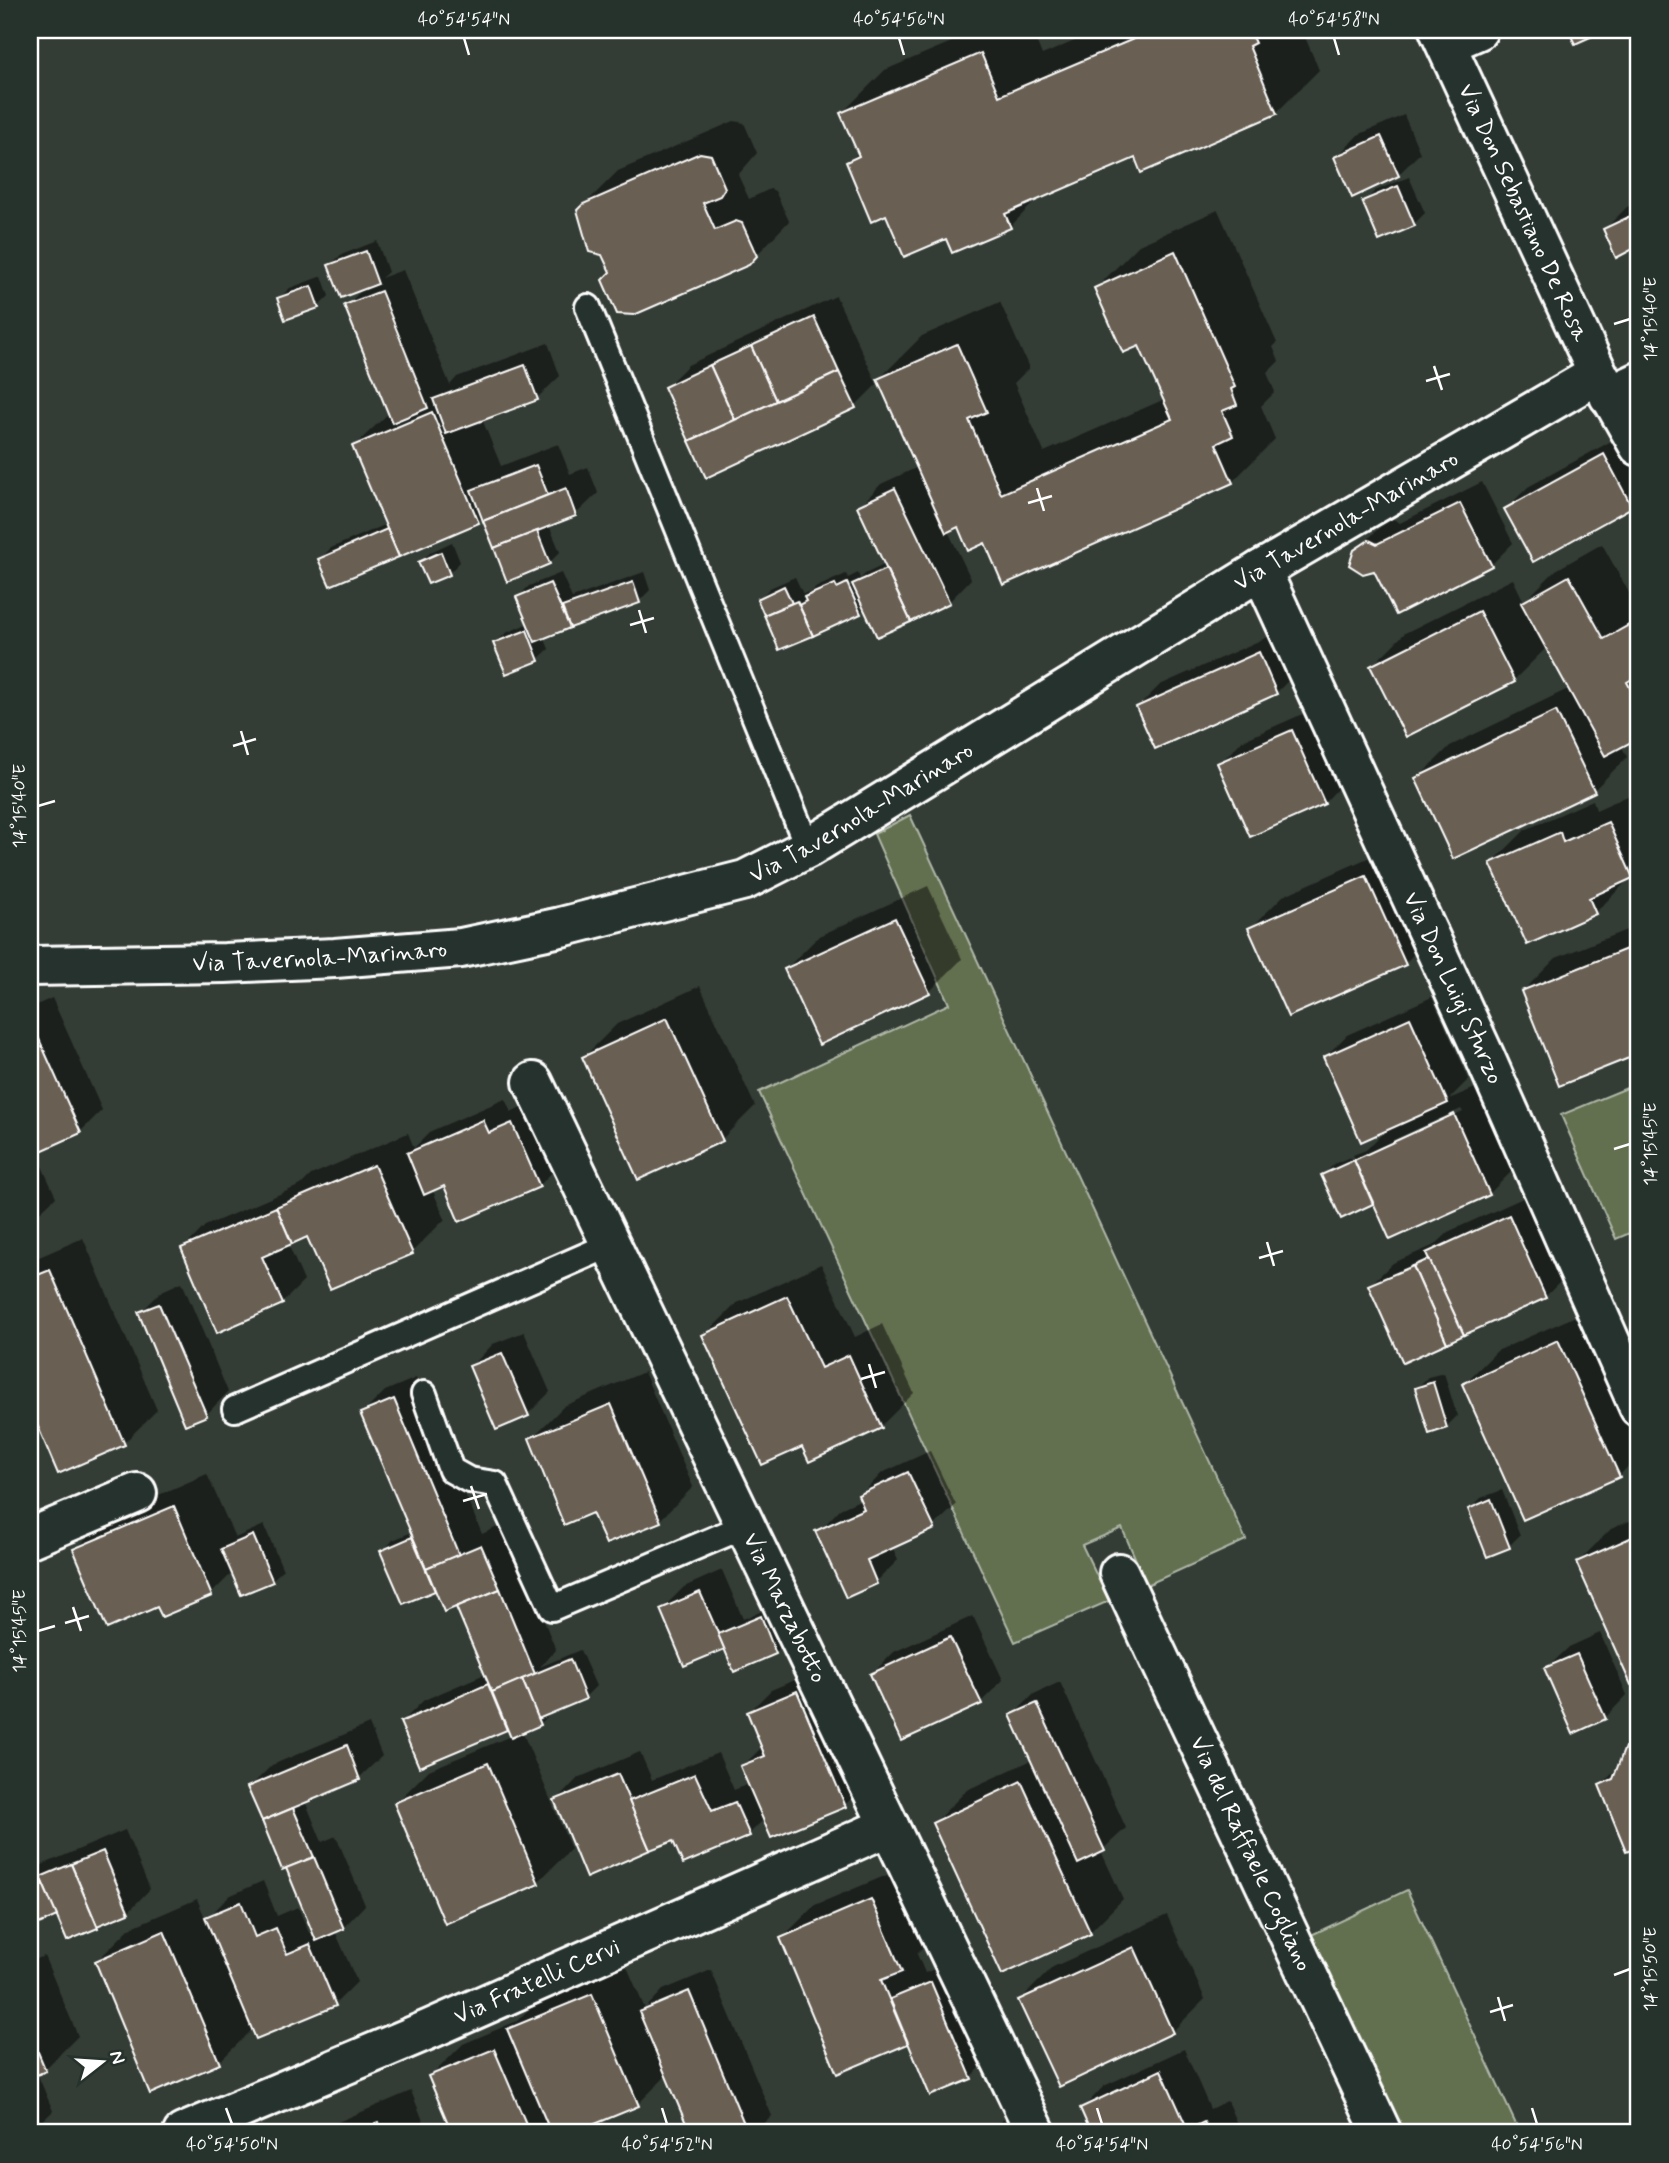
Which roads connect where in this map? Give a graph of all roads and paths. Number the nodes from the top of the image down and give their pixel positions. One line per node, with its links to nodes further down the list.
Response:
1 (1455, 35): 3 (street, Via Don Sebastiano De Rosa)
2 (588, 307): 6 (lane)
3 (1615, 384): 4 (street, Via Don Sebastiano De Rosa); 5 (street, Via Tavernola-Marinaro)
4 (1639, 446)
5 (1261, 570): 6 (street, Via Tavernola-Marinaro); 11 (street, Via Don Luigi Sturzo)
6 (808, 848): 7 (street, Via Tavernola-Marinaro)
7 (30, 966)
8 (533, 1082): 9 (street, Via Marzabotto)
9 (610, 1245): 12 (lane); 14 (street, Via Marzabotto)
10 (424, 1394): 14 (lane)
11 (1639, 1407)
12 (235, 1409)
13 (137, 1493): 15 (street)
14 (745, 1526): 17 (street, Via Marzabotto)
15 (30, 1538)
16 (1119, 1573): 20 (street, Via del Raffaele Cogliano)
17 (889, 1826): 18 (street, Via Fratelli Cervi); 19 (street, Via Marzabotto)
18 (183, 2133)
19 (1036, 2133)
20 (1382, 2133)

